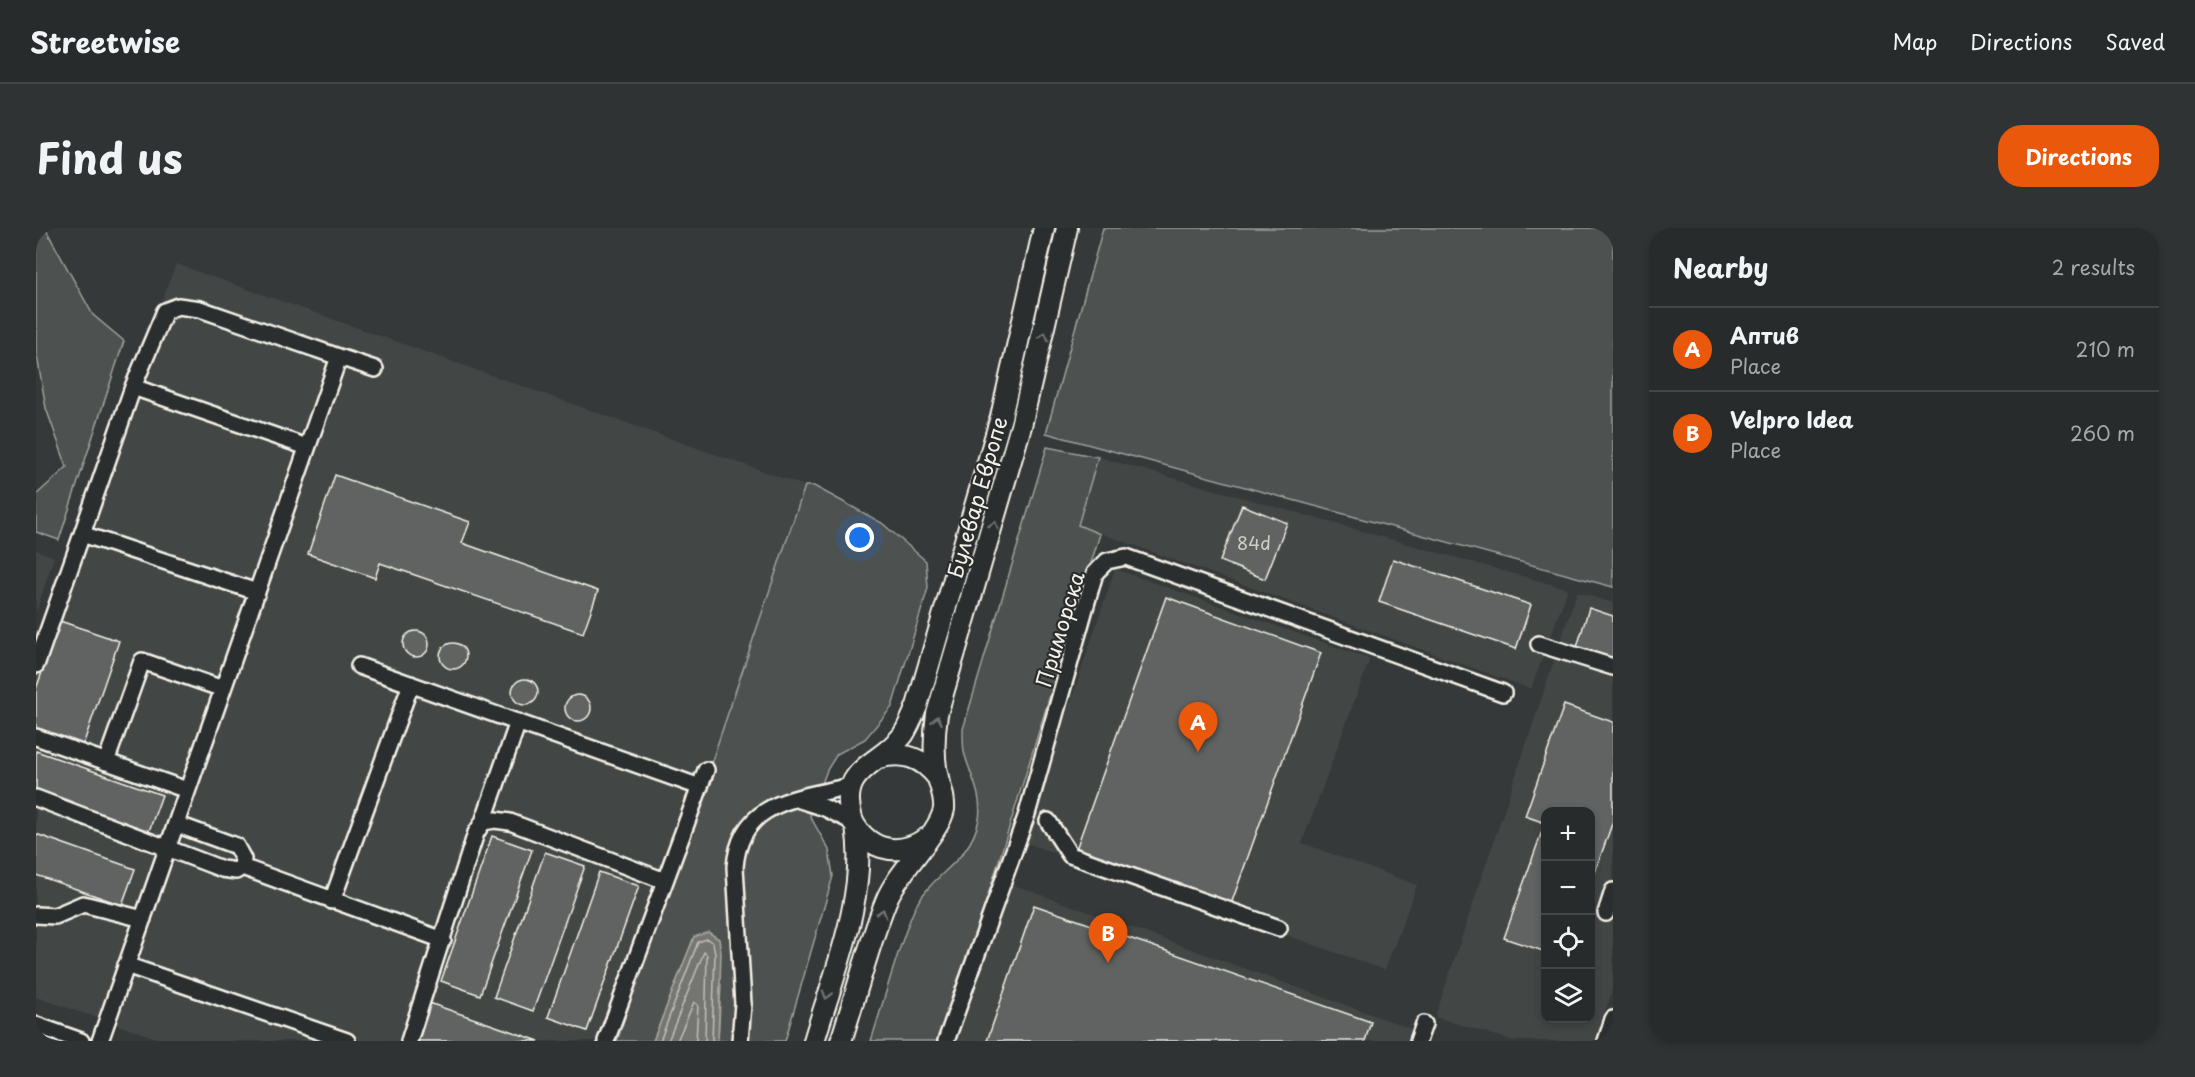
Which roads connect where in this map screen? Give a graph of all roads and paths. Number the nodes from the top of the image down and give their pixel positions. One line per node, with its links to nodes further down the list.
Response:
1 (1044, 228): 18 (main road, Булевар Европе)
2 (1067, 228): 21 (main road, Булевар Европе, one-way to 2)
3 (339, 357): 4 (street); 5 (street); 6 (street)
4 (375, 369)
5 (133, 387): 6 (street); 7 (street)
6 (307, 447): 8 (street)
7 (82, 534): 8 (street); 10 (street)
8 (257, 592): 14 (street)
9 (1539, 644): 12 (street)
10 (36, 665)
11 (359, 666): 13 (street)
12 (1613, 667)
13 (411, 684): 16 (street); 36 (street)
14 (223, 689): 19 (street); 24 (street)
15 (1503, 693): 54 (street, Приморска)
16 (518, 722): 23 (street); 28 (street)
17 (36, 737): 19 (street)
18 (878, 758): 21 (main road); 22 (main road, Булевар Европе)
19 (106, 762): 24 (street)
20 (706, 770): 23 (street)
21 (938, 778): 31 (main road, Булевар Европе)
22 (850, 786): 26 (street); 30 (main road)
23 (700, 787): 34 (street)
24 (187, 790): 29 (street)
25 (36, 798): 32 (street)
26 (797, 800): 30 (street); 51 (street)
27 (1048, 821): 40 (street)
28 (483, 822): 34 (street); 41 (street)
29 (176, 824): 32 (street); 33 (street)
30 (854, 825): 31 (main road); 52 (main road, one-way to 52)
31 (928, 838): 53 (main road, Булевар Европе, one-way to 31)
32 (167, 848): 33 (street); 39 (street)
33 (242, 867): 36 (street)
34 (665, 881): 50 (street)
35 (1613, 892): 37 (street)
36 (333, 901): 41 (street)
37 (1606, 913)
38 (36, 915): 39 (street)
39 (143, 918): 42 (street)
40 (1279, 928)
41 (442, 940): 49 (street)
42 (126, 965): 47 (street); 48 (street)
43 (1613, 1019): 56 (street)
44 (1424, 1024): 55 (street)
45 (36, 1026): 46 (street)
46 (81, 1041)
47 (100, 1041)
48 (348, 1041)
49 (409, 1041)
50 (606, 1041)
51 (740, 1041)
52 (814, 1041)
53 (841, 1041)
54 (946, 1041)
55 (1418, 1041)
56 (1606, 1041)

